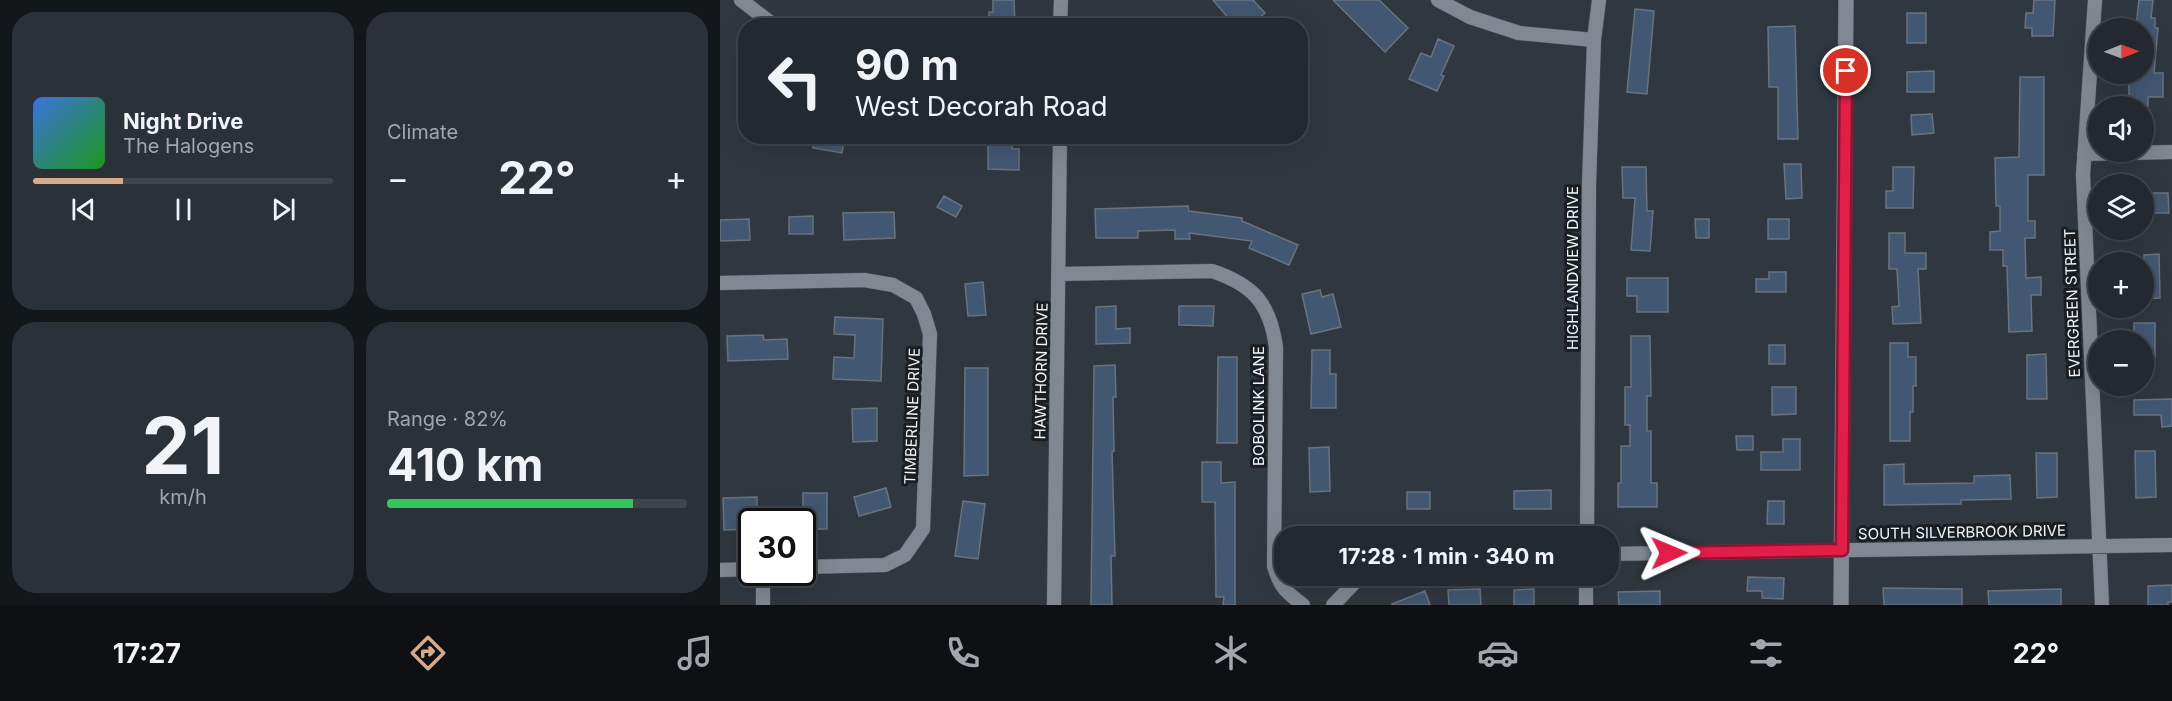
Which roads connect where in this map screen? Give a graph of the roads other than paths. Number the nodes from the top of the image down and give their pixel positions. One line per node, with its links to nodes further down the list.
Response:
1 (741, 0): 7 (street)
2 (1061, 0): 8 (street)
3 (1438, 0): 9 (street)
4 (1599, 0): 9 (street, HIGHLANDVIEW DRIVE)
5 (1846, 0): 18 (street)
6 (2095, 0): 12 (street, EVERGREEN STREET)
7 (765, 18)
8 (1060, 18)
9 (1594, 40): 15 (street, HIGHLANDVIEW DRIVE)
10 (1060, 144): 13 (street, HAWTHORN DRIVE)
11 (2172, 152): 12 (street)
12 (2084, 154): 17 (street, EVERGREEN STREET)
13 (1059, 274): 27 (street, HAWTHORN DRIVE); 28 (street, BOBOLINK LANE)
14 (720, 283): 20 (street, TIMBERLINE DRIVE)
15 (1587, 526)
16 (2172, 545): 17 (street, SOUTH SILVERBROOK DRIVE)
17 (2100, 547): 18 (street, SOUTH SILVERBROOK DRIVE); 32 (street, EVERGREEN STREET)
18 (1842, 550): 19 (street, SOUTH SILVERBROOK DRIVE); 31 (street)
19 (1619, 554)
20 (816, 567)
21 (738, 569): 22 (street)
22 (720, 570)
23 (763, 586): 26 (street)
24 (1351, 586): 29 (street)
25 (1586, 586): 30 (street)
26 (763, 605)
27 (1054, 605)
28 (1303, 605)
29 (1333, 605)
30 (1586, 605)
31 (1841, 605)
32 (2102, 605)

